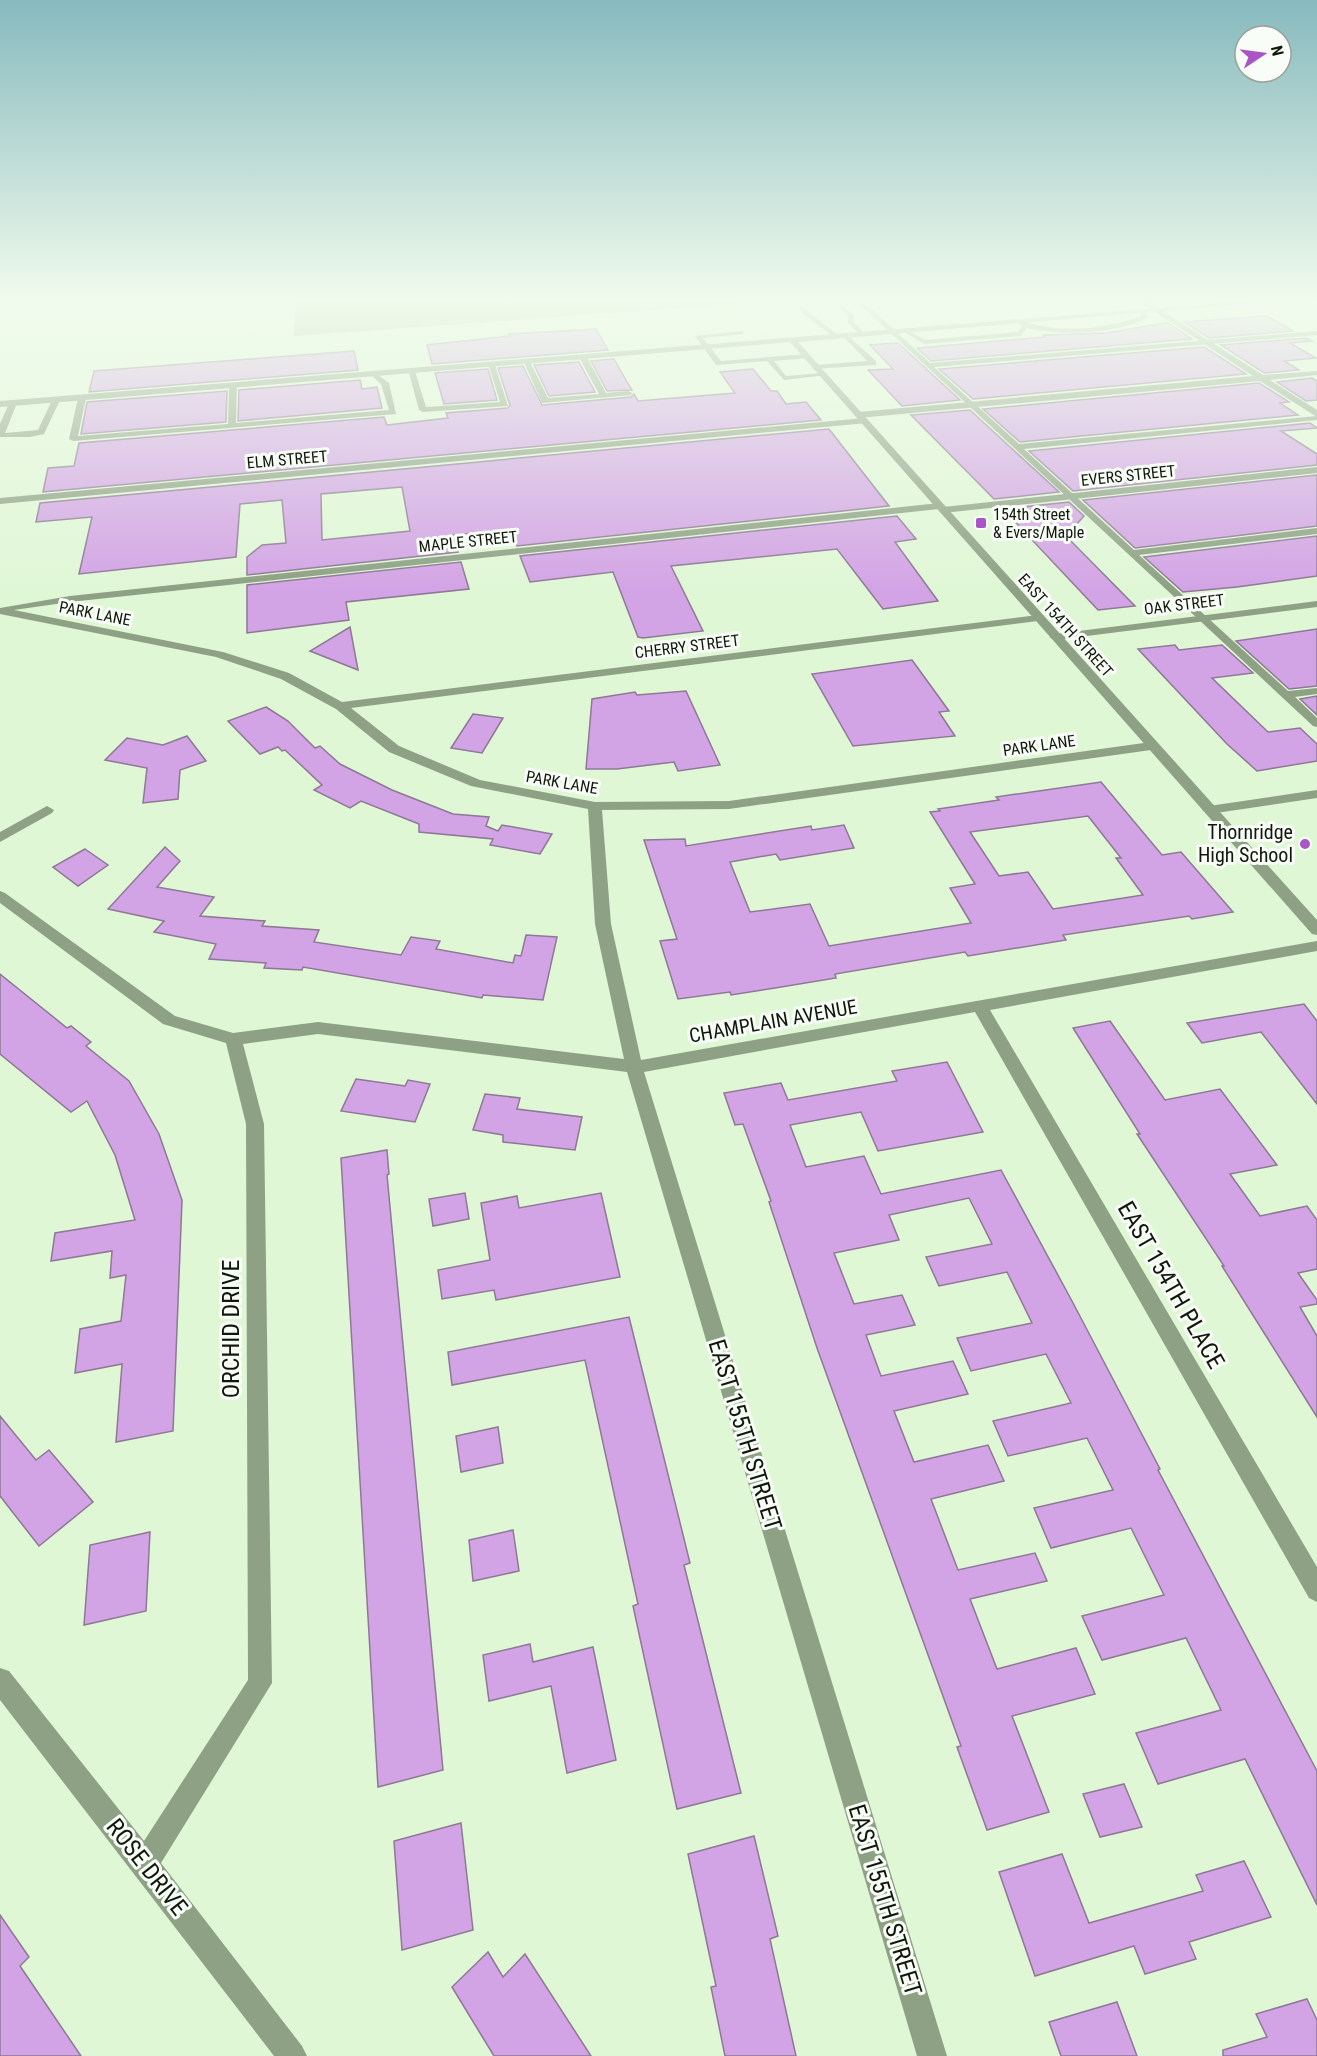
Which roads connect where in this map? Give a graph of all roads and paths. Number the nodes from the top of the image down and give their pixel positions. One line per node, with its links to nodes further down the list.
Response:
1 (108, 396): 12 (street)
2 (233, 396): 20 (lane)
3 (389, 396): 20 (lane)
4 (419, 396): 5 (lane)
5 (503, 396)
6 (543, 396): 7 (lane)
7 (604, 396)
8 (841, 396): 18 (street, EAST 154TH STREET)
9 (961, 396): 16 (lane)
10 (1068, 396): 16 (street, ELM STREET)
11 (1287, 396): 17 (street)
12 (82, 398): 13 (street); 20 (lane)
13 (56, 400): 14 (street); 21 (lane)
14 (13, 403): 15 (street); 19 (lane)
15 (0, 404)
16 (971, 405): 18 (street, ELM STREET); 22 (lane)
17 (1317, 416): 22 (lane)
18 (861, 418): 25 (street, ELM STREET); 26 (street, EAST 154TH STREET)
19 (2, 423): 21 (lane)
20 (231, 426)
21 (0, 435)
22 (1017, 447): 24 (lane)
23 (1317, 470): 24 (street, EVERS STREET)
24 (1071, 497): 26 (street, EVERS STREET); 28 (lane)
25 (0, 501)
26 (941, 508): 30 (street, MAPLE STREET); 31 (street, EAST 154TH STREET)
27 (1317, 531): 28 (lane)
28 (1131, 553): 32 (lane)
29 (1317, 604): 32 (street, OAK STREET)
30 (0, 610): 36 (street, PARK LANE)
31 (1038, 618): 33 (street, EAST 154TH STREET); 36 (street, CHERRY STREET)
32 (1202, 618): 33 (street, OAK STREET); 35 (lane)
33 (1055, 637): 38 (street, EAST 154TH STREET)
34 (1317, 691): 35 (lane)
35 (1286, 695): 37 (lane)
36 (340, 706): 40 (street, PARK LANE)
37 (1317, 724)
38 (1151, 746): 40 (street, PARK LANE); 42 (street, EAST 154TH STREET)
39 (1317, 794): 42 (street)
40 (595, 806): 49 (street, EAST 155TH STREET)
41 (47, 810): 43 (street)
42 (1209, 810): 45 (street, EAST 154TH STREET)
43 (0, 838)
44 (0, 896): 48 (street)
45 (1317, 930)
46 (1317, 946): 47 (street, CHAMPLAIN AVENUE)
47 (980, 1006): 49 (street, CHAMPLAIN AVENUE); 50 (street, EAST 154TH PLACE)
48 (233, 1040): 49 (street, CHAMPLAIN AVENUE); 52 (street, ORCHID DRIVE)
49 (634, 1067): 54 (street, EAST 155TH STREET)
50 (1317, 1590)
51 (0, 1680): 52 (street, ROSE DRIVE)
52 (145, 1864): 53 (street, ROSE DRIVE)
53 (292, 2056)
54 (932, 2056)

